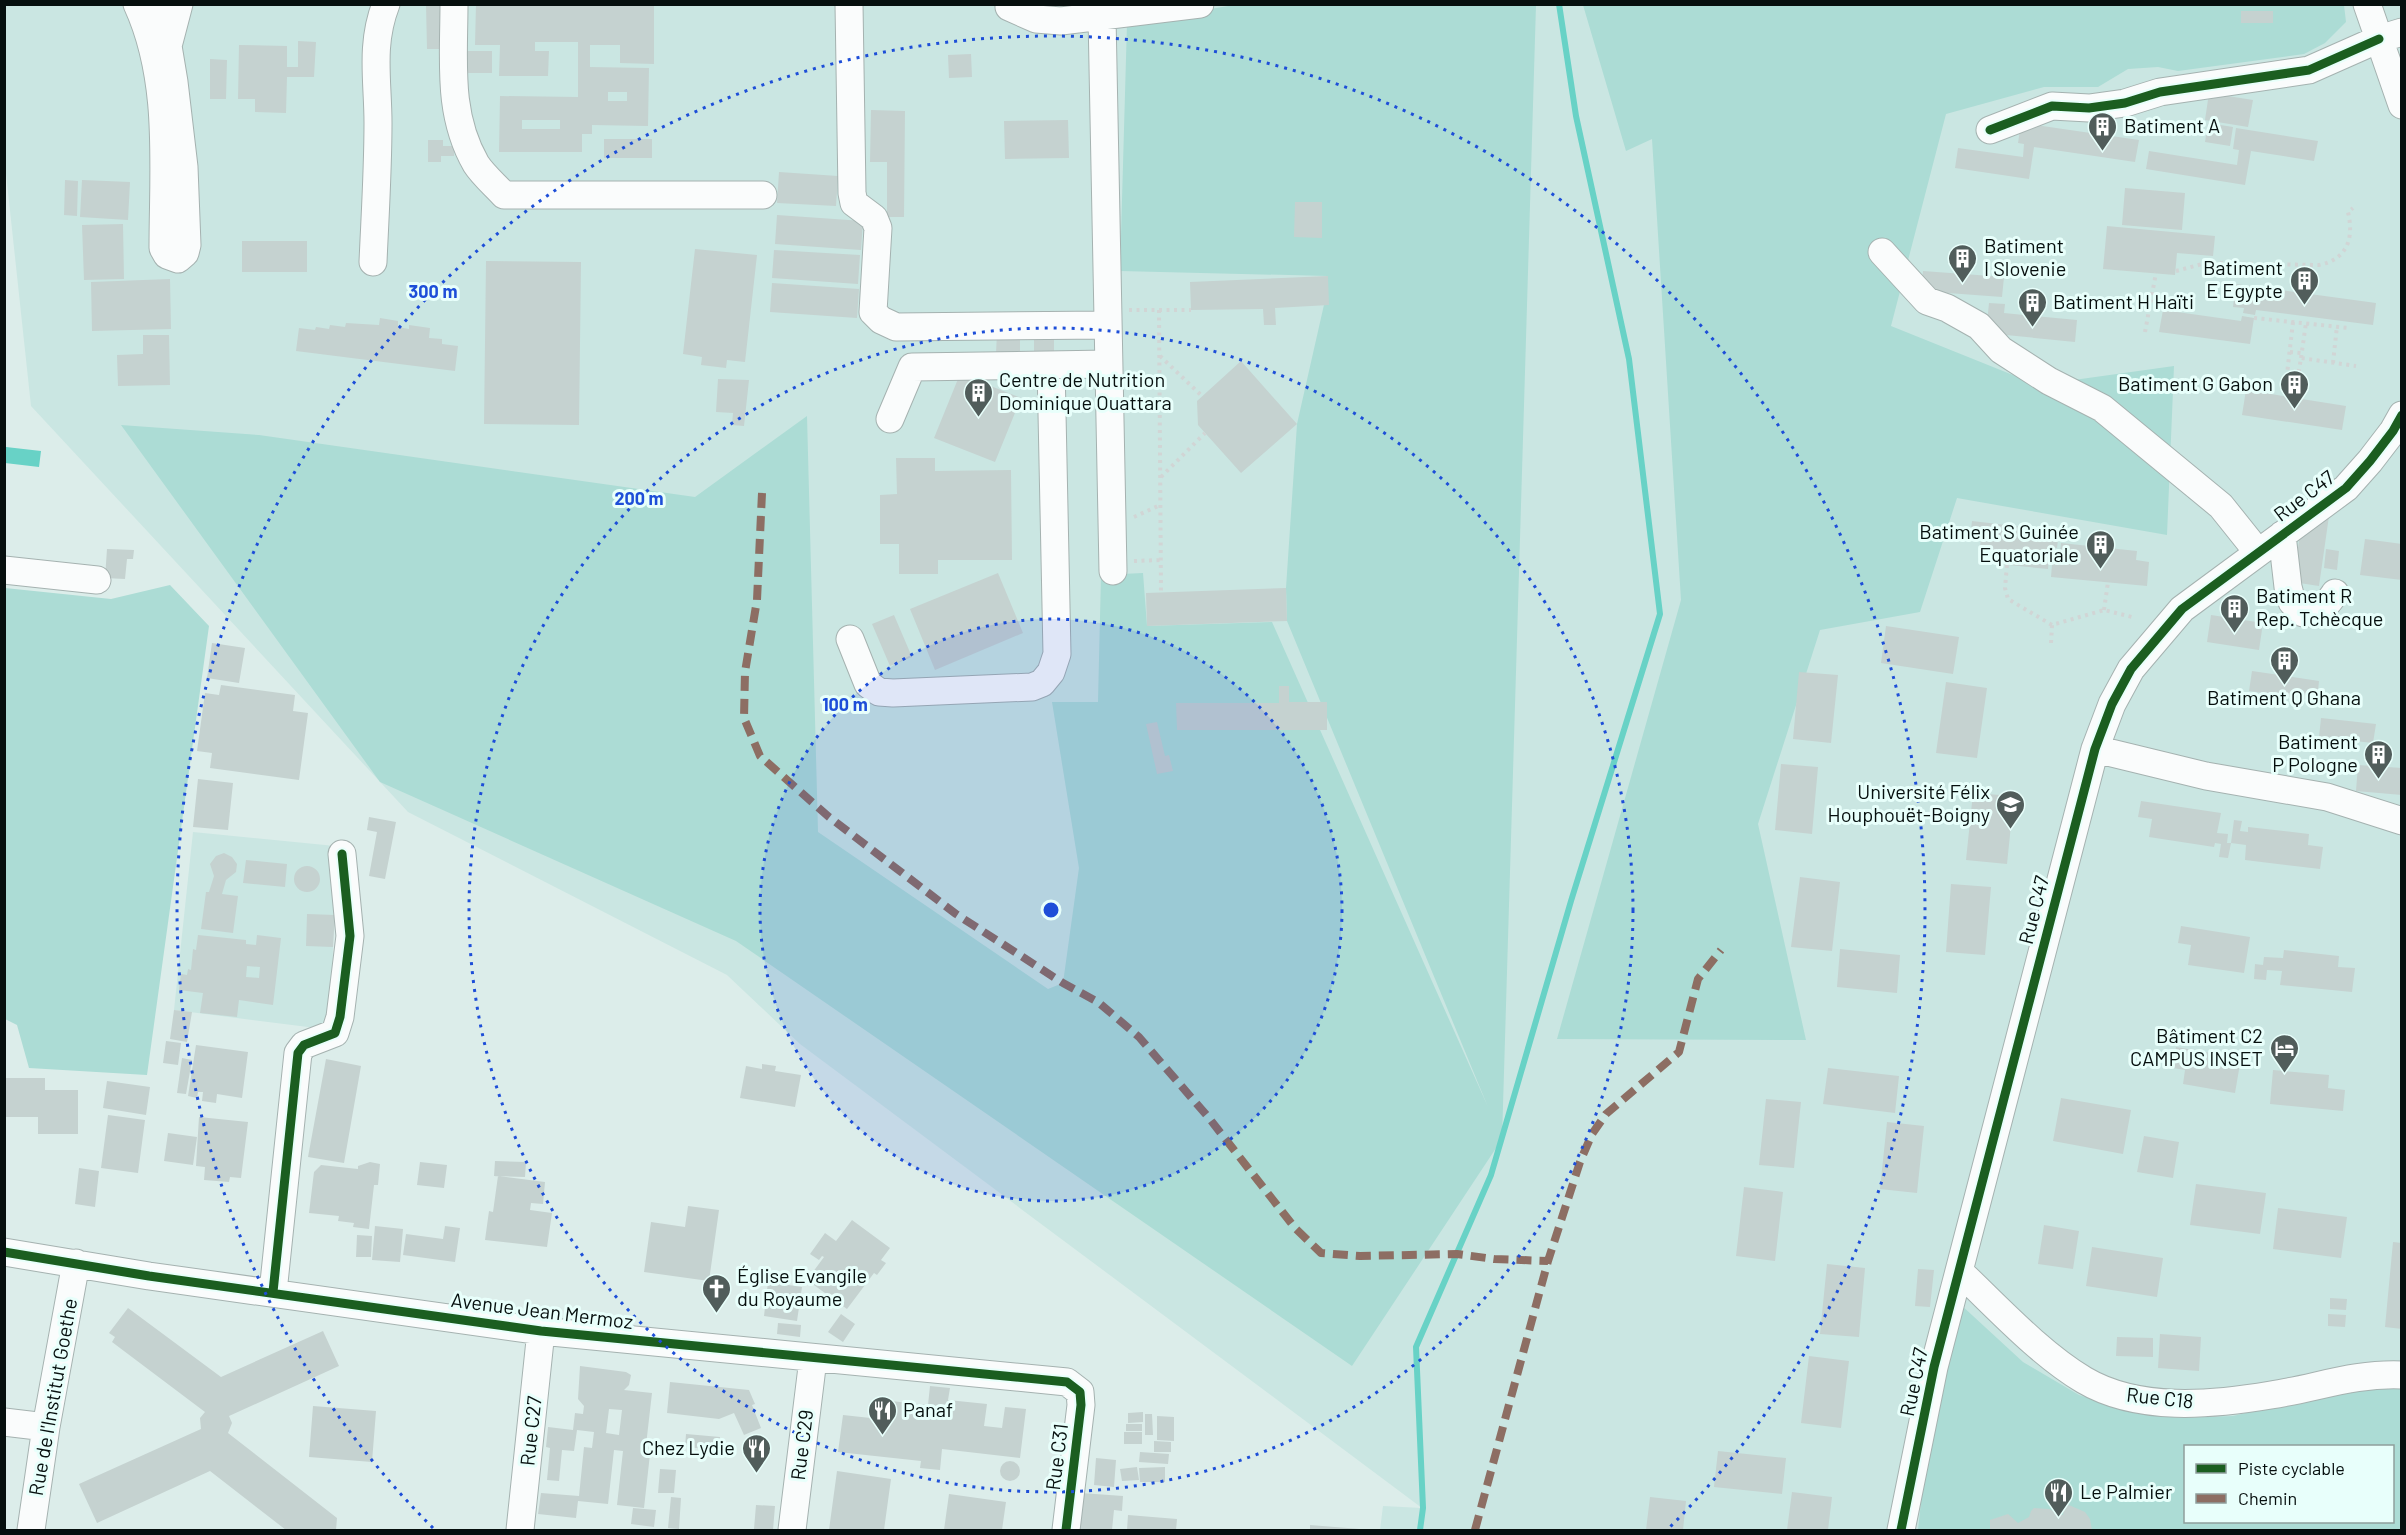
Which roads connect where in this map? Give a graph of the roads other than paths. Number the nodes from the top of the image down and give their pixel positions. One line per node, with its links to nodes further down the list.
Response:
1 (137, 4): 12 (street)
2 (152, 4): 12 (street)
3 (180, 4): 12 (street)
4 (386, 4): 17 (street)
5 (454, 4): 15 (street)
6 (849, 4): 18 (street)
7 (1200, 4): 10 (street)
8 (2367, 4): 11 (street)
9 (1009, 7): 10 (street)
10 (1102, 16): 18 (street)
11 (2390, 36): 13 (street); 14 (street)
12 (168, 46)
13 (2402, 105)
14 (1990, 130)
15 (763, 195)
16 (1882, 252): 24 (street)
17 (373, 262)
18 (1107, 318): 19 (street)
19 (1108, 364): 20 (street); 26 (street)
20 (1051, 365): 22 (street); 29 (street)
21 (2402, 415): 23 (street, Rue C47)
22 (890, 419)
23 (2282, 535): 24 (street, Rue C47); 28 (street)
24 (2258, 551): 30 (street, Rue C47)
25 (4, 570): 27 (street)
26 (1113, 571)
27 (97, 580)
28 (2335, 593)
29 (850, 639)
30 (2096, 749): 31 (street); 35 (street, Rue C47)
31 (2402, 821)
32 (342, 854): 36 (street)
33 (4, 1252): 34 (street, Avenue Jean Mermoz)
34 (76, 1263): 36 (street, Avenue Jean Mermoz); 42 (street, Rue de l'Institut Goethe)
35 (1960, 1272): 39 (street, Rue C18); 47 (street, Rue C47)
36 (273, 1292): 37 (street, Avenue Jean Mermoz)
37 (541, 1331): 38 (street, Avenue Jean Mermoz); 44 (street, Rue C27)
38 (813, 1359): 40 (street, Avenue Jean Mermoz); 45 (street, Rue C29)
39 (2402, 1375)
40 (1077, 1388): 46 (street, Rue C31)
41 (4, 1422): 42 (street)
42 (46, 1427): 43 (street, Rue de l'Institut Goethe)
43 (31, 1530)
44 (520, 1530)
45 (792, 1530)
46 (1066, 1530)
47 (1901, 1530)

